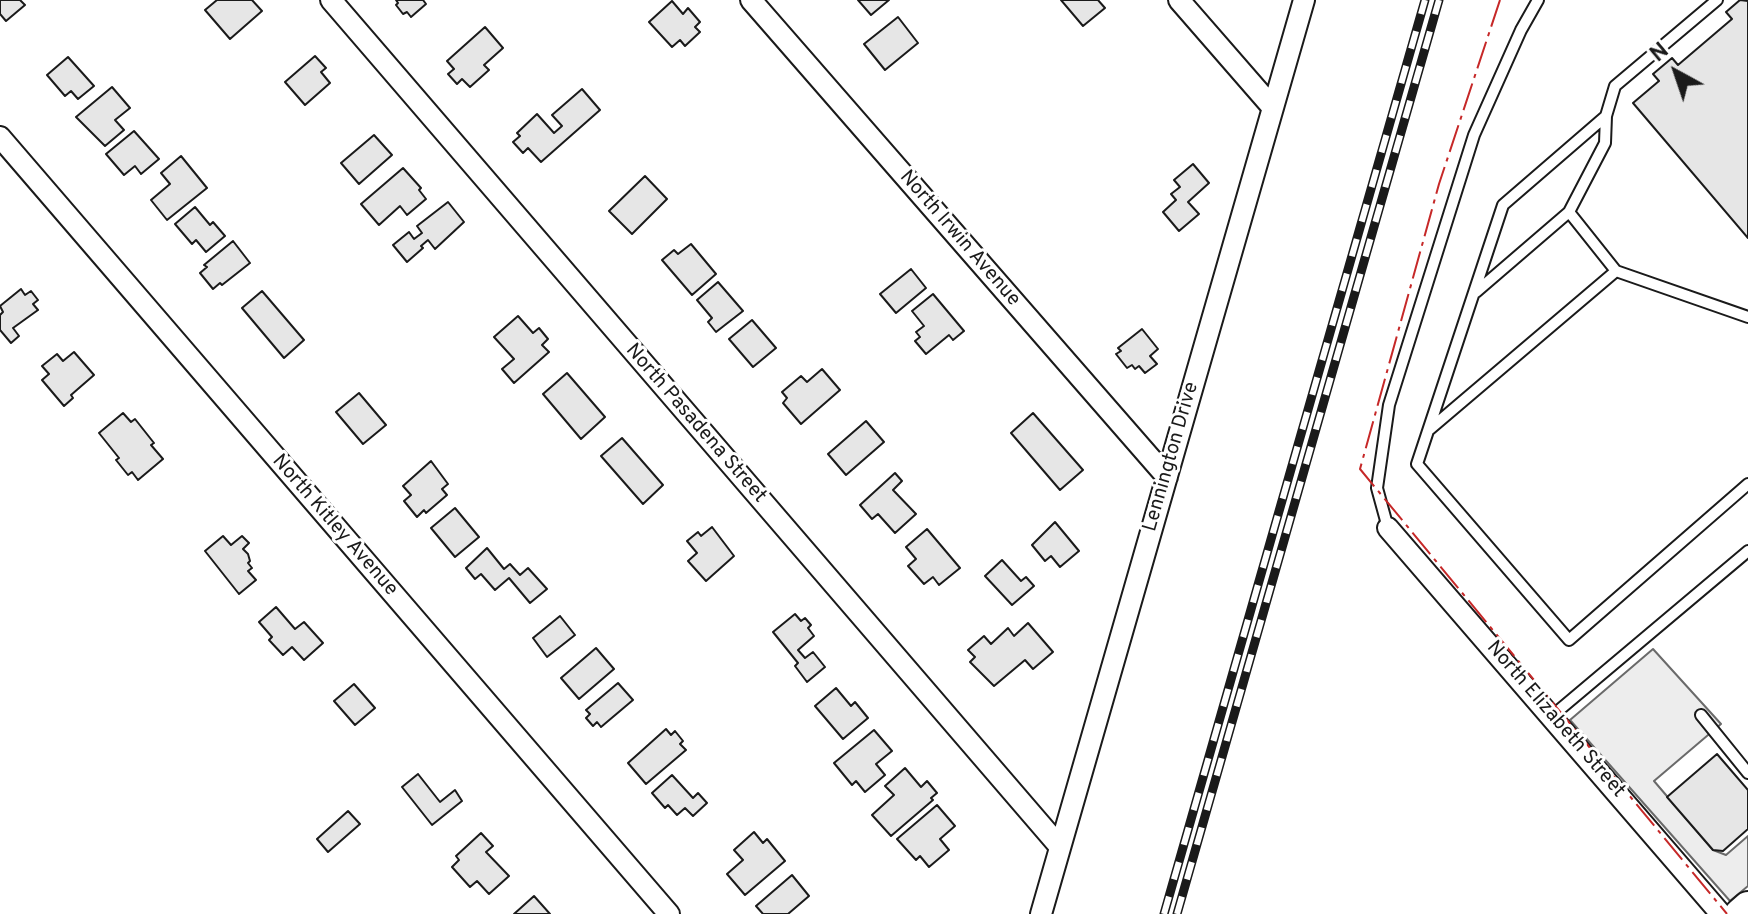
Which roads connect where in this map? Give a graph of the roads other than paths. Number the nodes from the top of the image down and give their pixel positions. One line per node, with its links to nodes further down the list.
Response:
1 (331, 0): 24 (street, North Pasadena Street)
2 (751, 0): 15 (street, North Irwin Avenue)
3 (1179, 0): 7 (street)
4 (1304, 0): 7 (street, Lennington Drive)
5 (1538, 0): 17 (lane)
6 (1717, 0): 8 (lane)
7 (1273, 108): 15 (street, Lennington Drive)
8 (1606, 116): 10 (lane); 12 (lane)
9 (0, 137): 26 (street, North Kitley Avenue)
10 (1569, 212): 11 (lane); 12 (lane)
11 (1616, 271): 13 (lane); 14 (lane)
12 (1474, 293): 14 (lane)
13 (1748, 317)
14 (1429, 430): 16 (lane)
15 (1167, 477): 24 (street, Lennington Drive)
16 (1748, 484)
17 (1388, 528): 22 (street, North Elizabeth Street)
18 (1748, 551): 19 (lane)
19 (1738, 559): 20 (lane); 22 (lane)
20 (1748, 570)
21 (1701, 715): 23 (lane)
22 (1552, 716): 28 (street, North Elizabeth Street)
23 (1748, 773)
24 (1060, 847): 27 (street, Lennington Drive)
25 (1748, 907): 29 (main road)
26 (669, 914)
27 (1041, 914)
28 (1721, 914)
29 (1740, 914)

